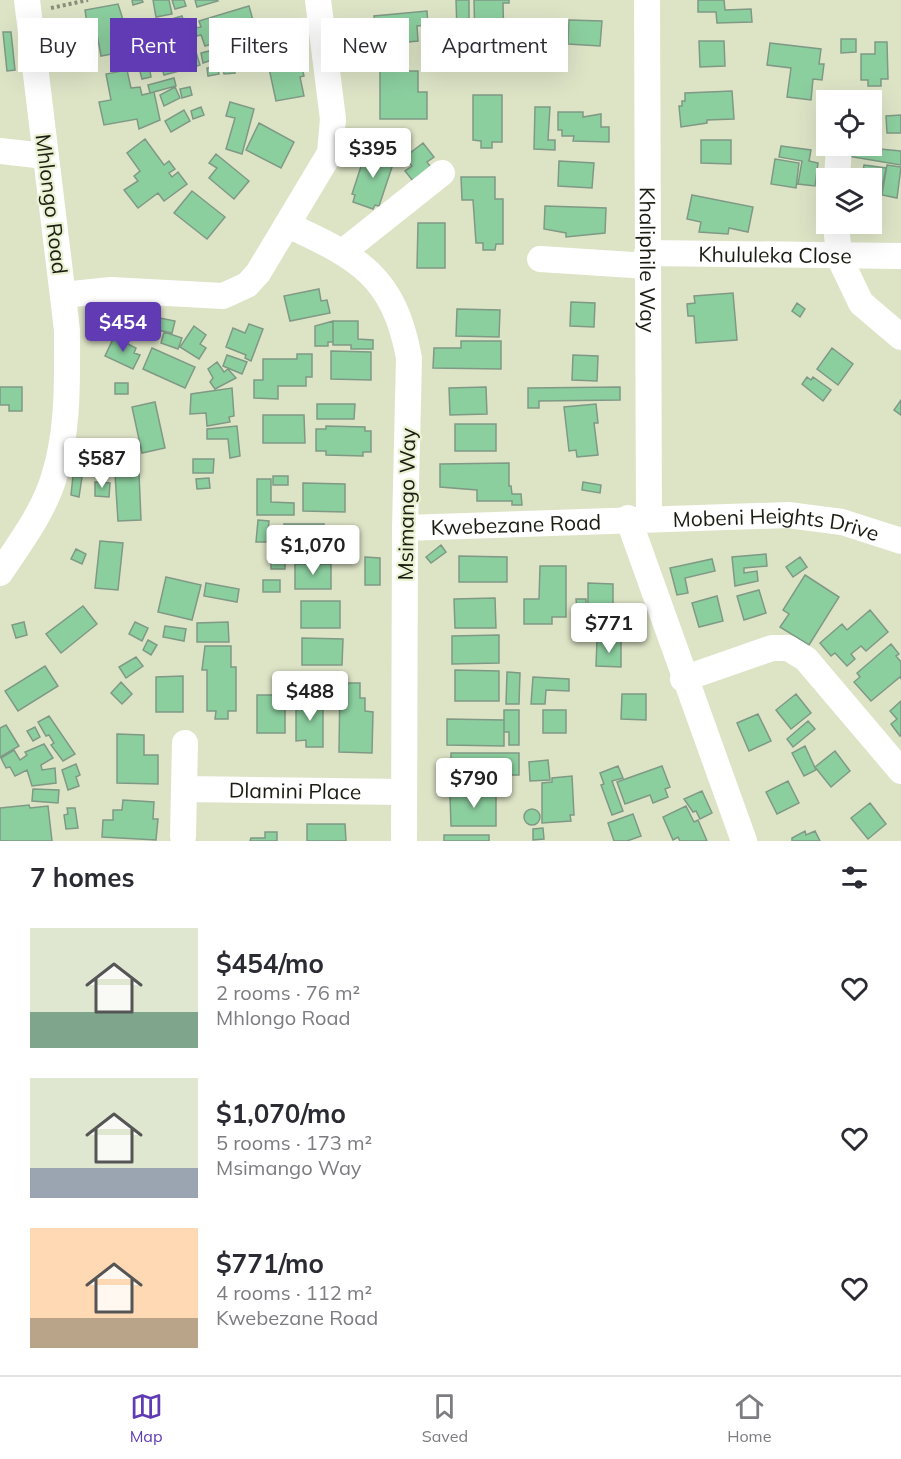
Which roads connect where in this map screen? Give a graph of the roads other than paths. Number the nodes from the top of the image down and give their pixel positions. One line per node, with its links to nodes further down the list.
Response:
1 (318, 0): 7 (street)
2 (647, 0): 13 (street, Khaliphile Way)
3 (27, 6): 5 (street, Mhlongo Road)
4 (0, 151): 5 (street)
5 (45, 156): 14 (street, Mhlongo Road)
6 (442, 174): 9 (street)
7 (288, 225): 9 (street, Msimango Way); 14 (street)
8 (837, 234): 11 (street)
9 (344, 251): 17 (street, Msimango Way)
10 (901, 256): 11 (street, Khululeka Close)
11 (839, 257): 13 (street, Khululeka Close); 15 (street)
12 (540, 259): 13 (street, Khululeka Close)
13 (648, 260): 16 (street, Khaliphile Way)
14 (63, 295): 19 (street, Mhlongo Road)
15 (901, 337)
16 (638, 518): 17 (street, Kwebezane Road); 18 (street, Mobeni Heights Drive); 20 (street, Kwebezane Road)
17 (405, 528): 24 (street, Msimango Way)
18 (901, 541)
19 (0, 573)
20 (683, 679): 22 (street); 27 (street, Kwebezane Road)
21 (185, 743): 23 (street)
22 (901, 771)
23 (185, 789): 24 (street, Dlamini Place); 25 (street)
24 (404, 792): 26 (street, Msimango Way)
25 (183, 836)
26 (404, 841)
27 (744, 841)

